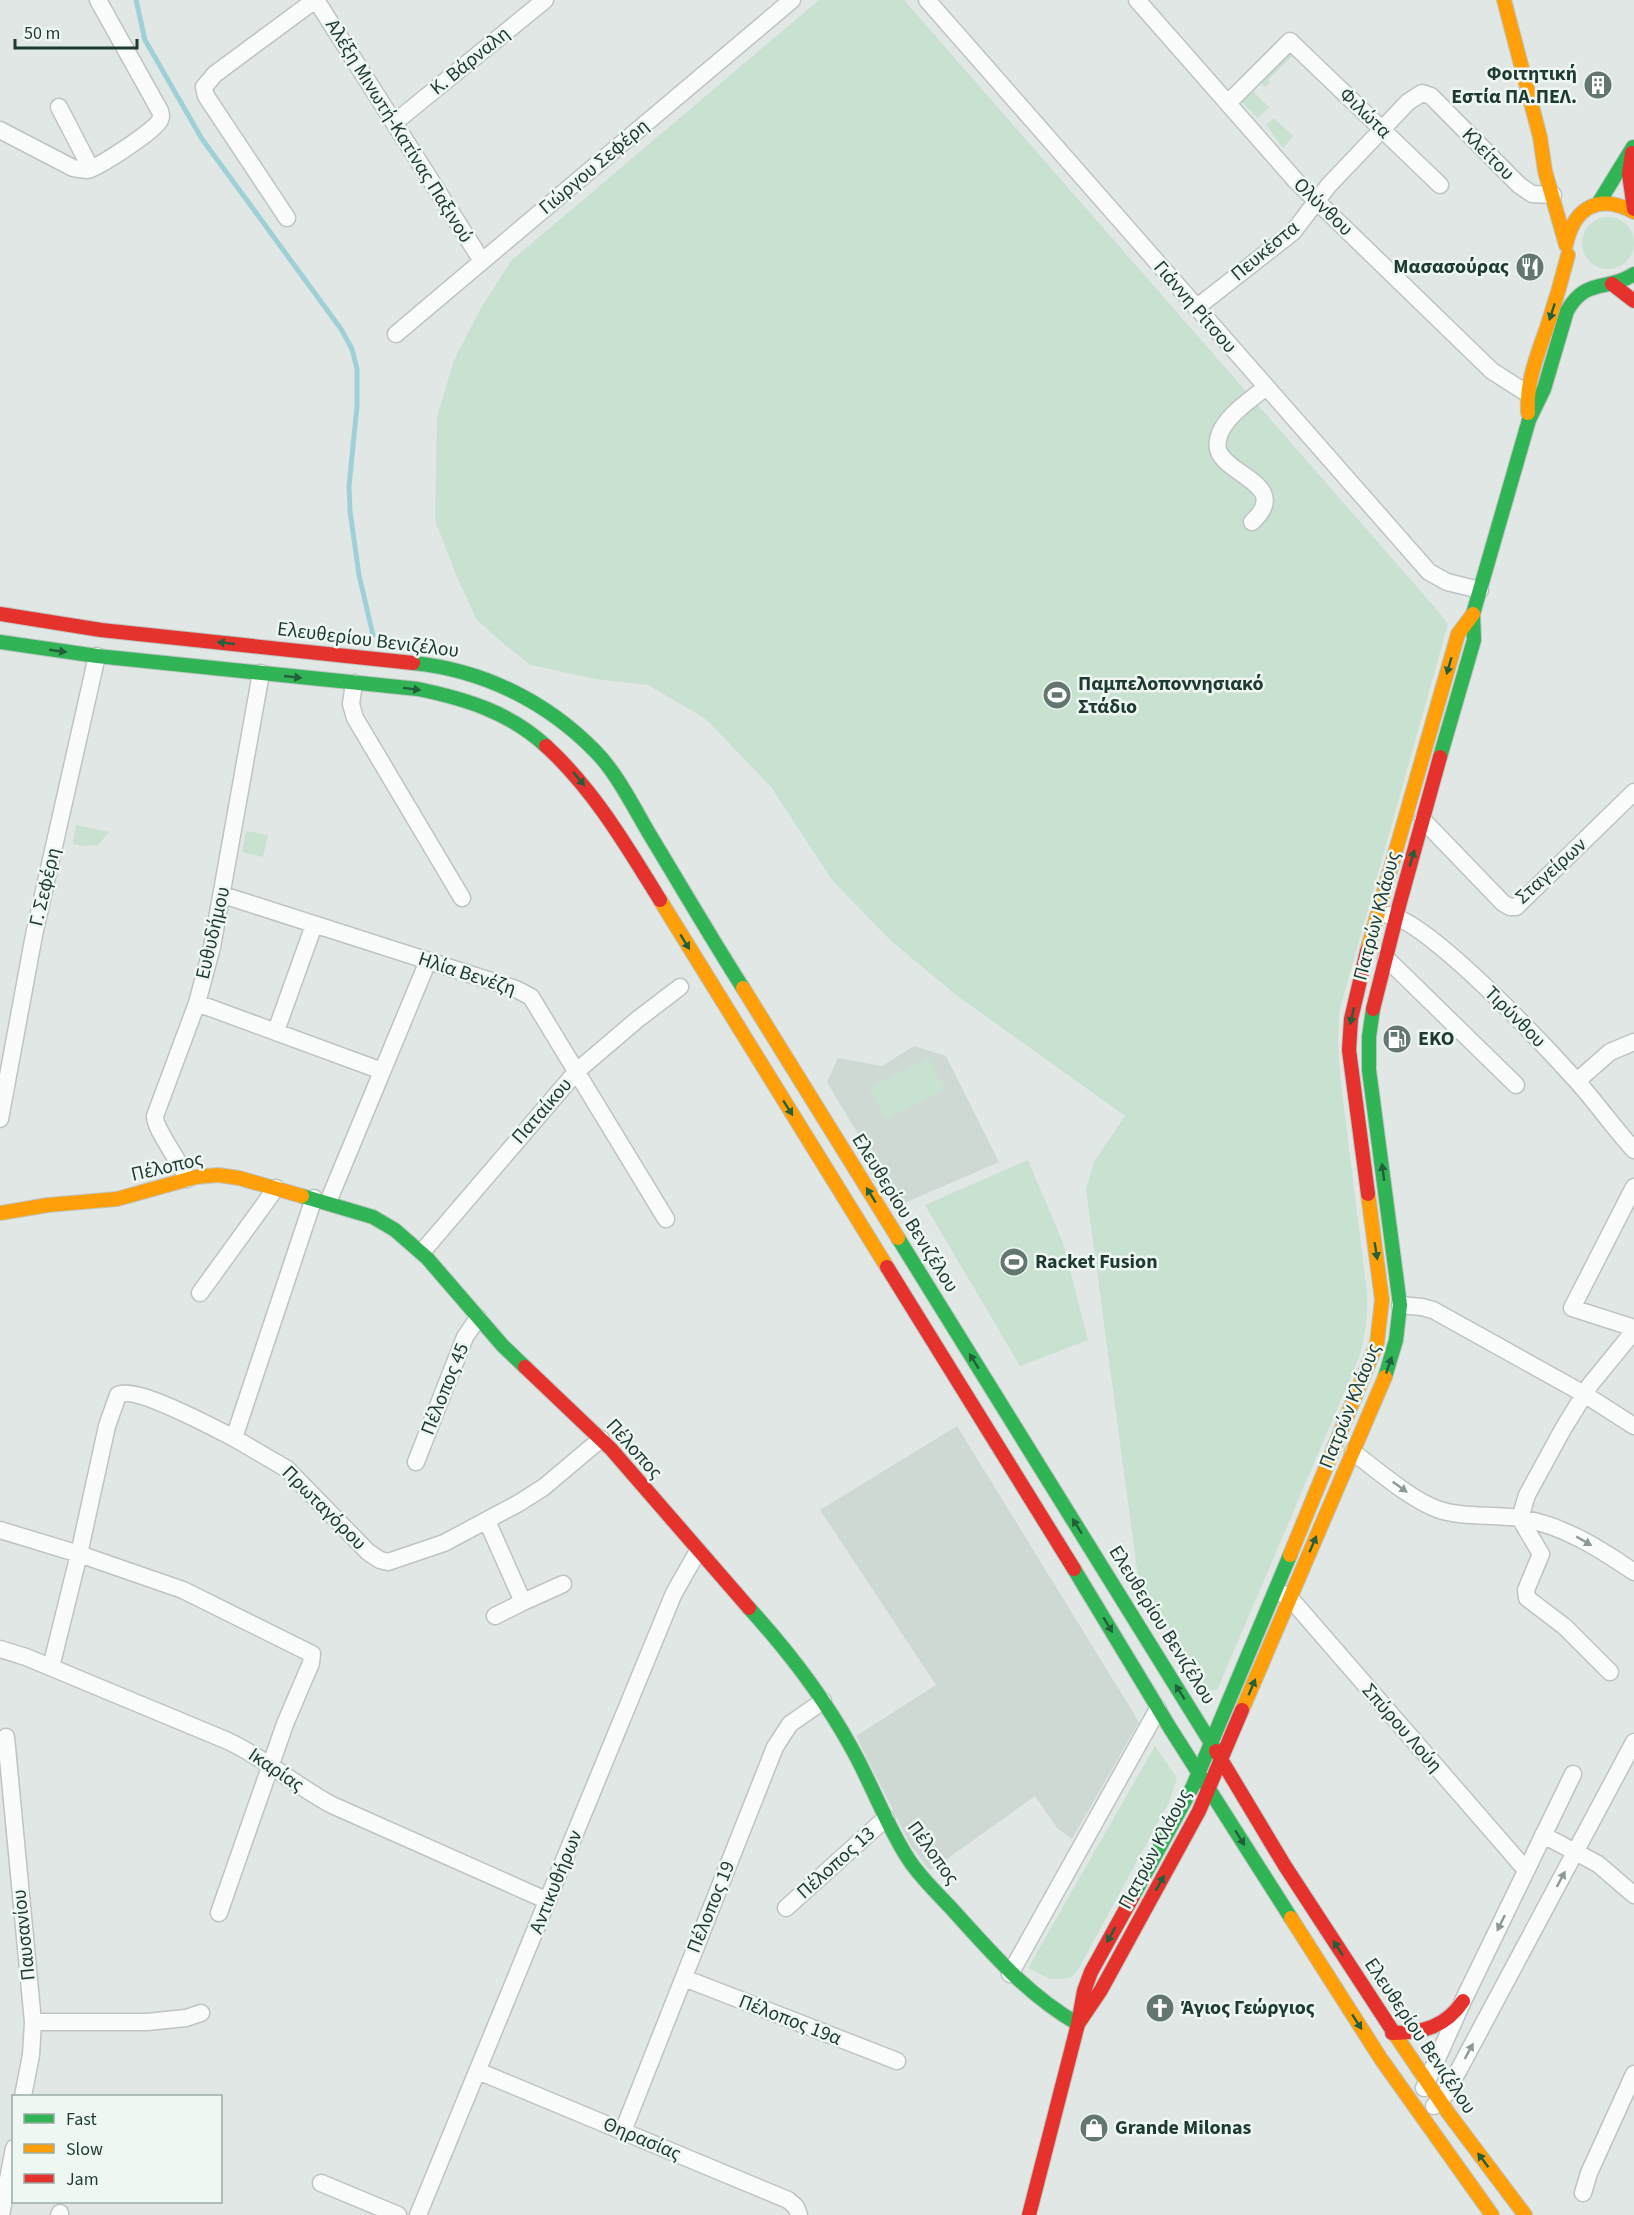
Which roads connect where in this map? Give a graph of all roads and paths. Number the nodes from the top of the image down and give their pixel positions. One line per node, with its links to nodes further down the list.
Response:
1 (98, 0): 15 (street)
2 (316, 0): 11 (street, Αλέξη Μινωτή-Κατίνας Παξινού); 21 (street)
3 (545, 0): 11 (street, Κ. Βάρναλη)
4 (792, 0): 23 (street, Γιώργου Σεφέρη)
5 (927, 0): 27 (street, Γιάννη Ρίτσου)
6 (1137, 0): 9 (street, Ολύνθου)
7 (1504, 0): 17 (main road)
8 (1431, 96): 13 (street, Πευκέστα); 17 (street, Κλείτου)
9 (1228, 103): 13 (street, Φιλώτα); 18 (street, Ολύνθου)
10 (59, 107): 15 (street)
11 (394, 123): 23 (street, Αλέξη Μινωτή-Κατίνας Παξινού)
12 (0, 130): 15 (street)
13 (1382, 130): 16 (street, Φιλώτα); 18 (street, Πευκέστα)
14 (1634, 146): 19 (main road); 20 (main road)
15 (91, 169)
16 (1440, 185)
17 (1559, 192): 22 (main road)
18 (1316, 201): 27 (street, Πευκέστα); 30 (street, Ολύνθου)
19 (1588, 204): 20 (main road); 22 (main road)
20 (1634, 211)
21 (287, 218)
22 (1567, 250): 25 (main road); 30 (main road, one-way to 30)
23 (482, 261): 28 (street, Γιώργου Σεφέρη)
24 (1634, 274): 25 (main road)
25 (1607, 284): 26 (main road); 31 (main road)
26 (1634, 301)
27 (1196, 308): 29 (street, Γιάννη Ρίτσου)
28 (396, 334)
29 (1266, 387): 32 (street); 33 (street, Γιάννη Ρίτσου)
30 (1528, 394): 31 (main road)
31 (1529, 420): 33 (main road, Πατρών Κλάους)
32 (1252, 522)
33 (1480, 590): 35 (main road, Πατρών Κλάους)
34 (0, 614): 93 (main road, Ελευθερίου Βενιζέλου, one-way to 34)
35 (1473, 614): 41 (main road, Πατρών Κλάους); 45 (main road, Πατρών Κλάους, one-way to 45)
36 (0, 642): 37 (main road, one-way to 37)
37 (97, 656): 38 (main road); 57 (street, Γ. Σεφέρη)
38 (261, 673): 39 (main road, one-way to 39); 42 (street, Ευθυδήμου)
39 (354, 682): 43 (street); 91 (main road, one-way to 91)
40 (1632, 799): 41 (street, Σταγείρων)
41 (1423, 820): 44 (main road, Πατρών Κλάους, one-way to 41)
42 (223, 895): 46 (street, Ηλία Βενέζη); 50 (street, Ευθυδήμου)
43 (462, 898)
44 (1396, 916): 45 (street); 47 (main road, Πατρών Κλάους); 55 (street, Τιρύνθου)
45 (1375, 919): 83 (main road, Πατρών Κλάους, one-way to 83)
46 (314, 925): 48 (street, Ηλία Βενέζη); 51 (street)
47 (1386, 958): 56 (street); 67 (main road, Πατρών Κλάους, one-way to 47)
48 (428, 961): 53 (street); 54 (street, Ηλία Βενέζη)
49 (680, 987): 54 (street, Παταίκου)
50 (197, 1003): 51 (street); 59 (street, Ευθυδήμου)
51 (276, 1031): 53 (street)
52 (1634, 1042): 55 (street)
53 (382, 1071): 62 (street)
54 (577, 1071): 64 (street, Ηλία Βενέζη); 65 (street, Παταίκου)
55 (1577, 1081): 58 (street, Τιρύνθου)
56 (1516, 1085)
57 (0, 1119)
58 (1634, 1150)
59 (187, 1179): 61 (main road, Πέλοπος); 63 (main road, Πέλοπος)
60 (1634, 1187): 69 (street)
61 (276, 1188): 62 (main road, Πέλοπος); 66 (street)
62 (321, 1200): 65 (main road, Πέλοπος); 72 (street)
63 (0, 1213)
64 (666, 1219)
65 (422, 1252): 68 (main road, Πέλοπος)
66 (200, 1293)
67 (1400, 1305): 70 (street); 74 (main road, Πατρών Κλάους, one-way to 67)
68 (478, 1318): 73 (main road, Πέλοπος); 75 (street, Πέλοπος 45)
69 (1634, 1330): 70 (street)
70 (1584, 1394): 71 (street); 76 (street)
71 (1634, 1426)
72 (234, 1438): 77 (street, Πρωταγόρου); 80 (street)
73 (601, 1439): 77 (street, Πρωταγόρου); 79 (main road, Πέλοπος)
74 (1353, 1452): 76 (street, one-way to 76); 84 (main road, Πατρών Κλάους, one-way to 74)
75 (416, 1462)
76 (1521, 1518): 81 (street, one-way to 81); 89 (street)
77 (487, 1521): 85 (street)
78 (0, 1530): 80 (street)
79 (698, 1551): 90 (main road, Πέλοπος); 105 (street, Αντικυθήρων)
80 (79, 1554): 88 (street); 96 (street)
81 (1634, 1572)
82 (563, 1584): 85 (street)
83 (1275, 1589): 84 (street, Σπύρου Λούη); 93 (main road, Πατρών Κλάους)
84 (1290, 1598): 95 (main road, Πατρών Κλάους, one-way to 84); 103 (street, Σπύρου Λούη)
85 (523, 1602): 86 (street)
86 (495, 1616)
87 (0, 1649): 88 (street, Ικαρίας)
88 (51, 1667): 96 (street, Ικαρίας)
89 (1610, 1672)
90 (823, 1701): 100 (main road, Πέλοπος); 109 (street, Πέλοπος 19)
91 (1158, 1709): 97 (main road); 108 (street)
92 (6, 1737): 112 (street, Παυσανίου)
93 (1211, 1742): 95 (main road, Ελευθερίου Βενιζέλου); 97 (main road, Πατρών Κλάους)
94 (1634, 1742): 102 (street)
95 (1222, 1760): 99 (main road, Πατρών Κλάους); 114 (main road, Ελευθερίου Βενιζέλου, one-way to 95)
96 (271, 1764): 105 (street, Ικαρίας); 107 (street)
97 (1199, 1773): 99 (main road); 113 (main road, Πατρών Κλάους, one-way to 113)
98 (1573, 1774): 101 (street)
99 (1209, 1789): 113 (main road, Πατρών Κλάους, one-way to 99); 121 (main road, one-way to 121)
100 (886, 1818): 106 (street, Πέλοπος 13); 108 (main road, Πέλοπος)
101 (1543, 1835): 102 (street); 103 (street)
102 (1576, 1851): 104 (street); 120 (street, one-way to 102)
103 (1526, 1870): 110 (street, one-way to 110)
104 (1634, 1895)
105 (548, 1901): 116 (street, Αντικυθήρων)
106 (786, 1908)
107 (219, 1913)
108 (1010, 1974): 113 (main road, Πέλοπος)
109 (684, 1978): 115 (street, Πέλοπος 19α); 122 (street, Πέλοπος 19)
110 (1464, 2001): 114 (main road); 117 (street)
111 (201, 2013): 112 (street)
112 (33, 2022): 119 (street, Παυσανίου)
113 (1078, 2024): 130 (main road, Πατρών Κλάους)
114 (1392, 2033): 117 (main road, Ελευθερίου Βενιζέλου)
115 (897, 2061)
116 (478, 2071): 122 (street, Θηρασίας); 128 (street, Αντικυθήρων)
117 (1426, 2083): 120 (main road, Ελευθερίου Βενιζέλου); 121 (street)
118 (1632, 2086): 125 (street)
119 (23, 2095)
120 (1440, 2102): 121 (street); 132 (main road, Ελευθερίου Βενιζέλου, one-way to 120)
121 (1417, 2113): 131 (main road)
122 (623, 2131): 129 (street, Θηρασίας)
123 (12, 2158): 126 (street)
124 (321, 2182): 127 (street)
125 (1583, 2193)
126 (1, 2215)
127 (398, 2215)
128 (418, 2215)
129 (799, 2215)
130 (1029, 2215)
131 (1492, 2215)
132 (1525, 2215)

